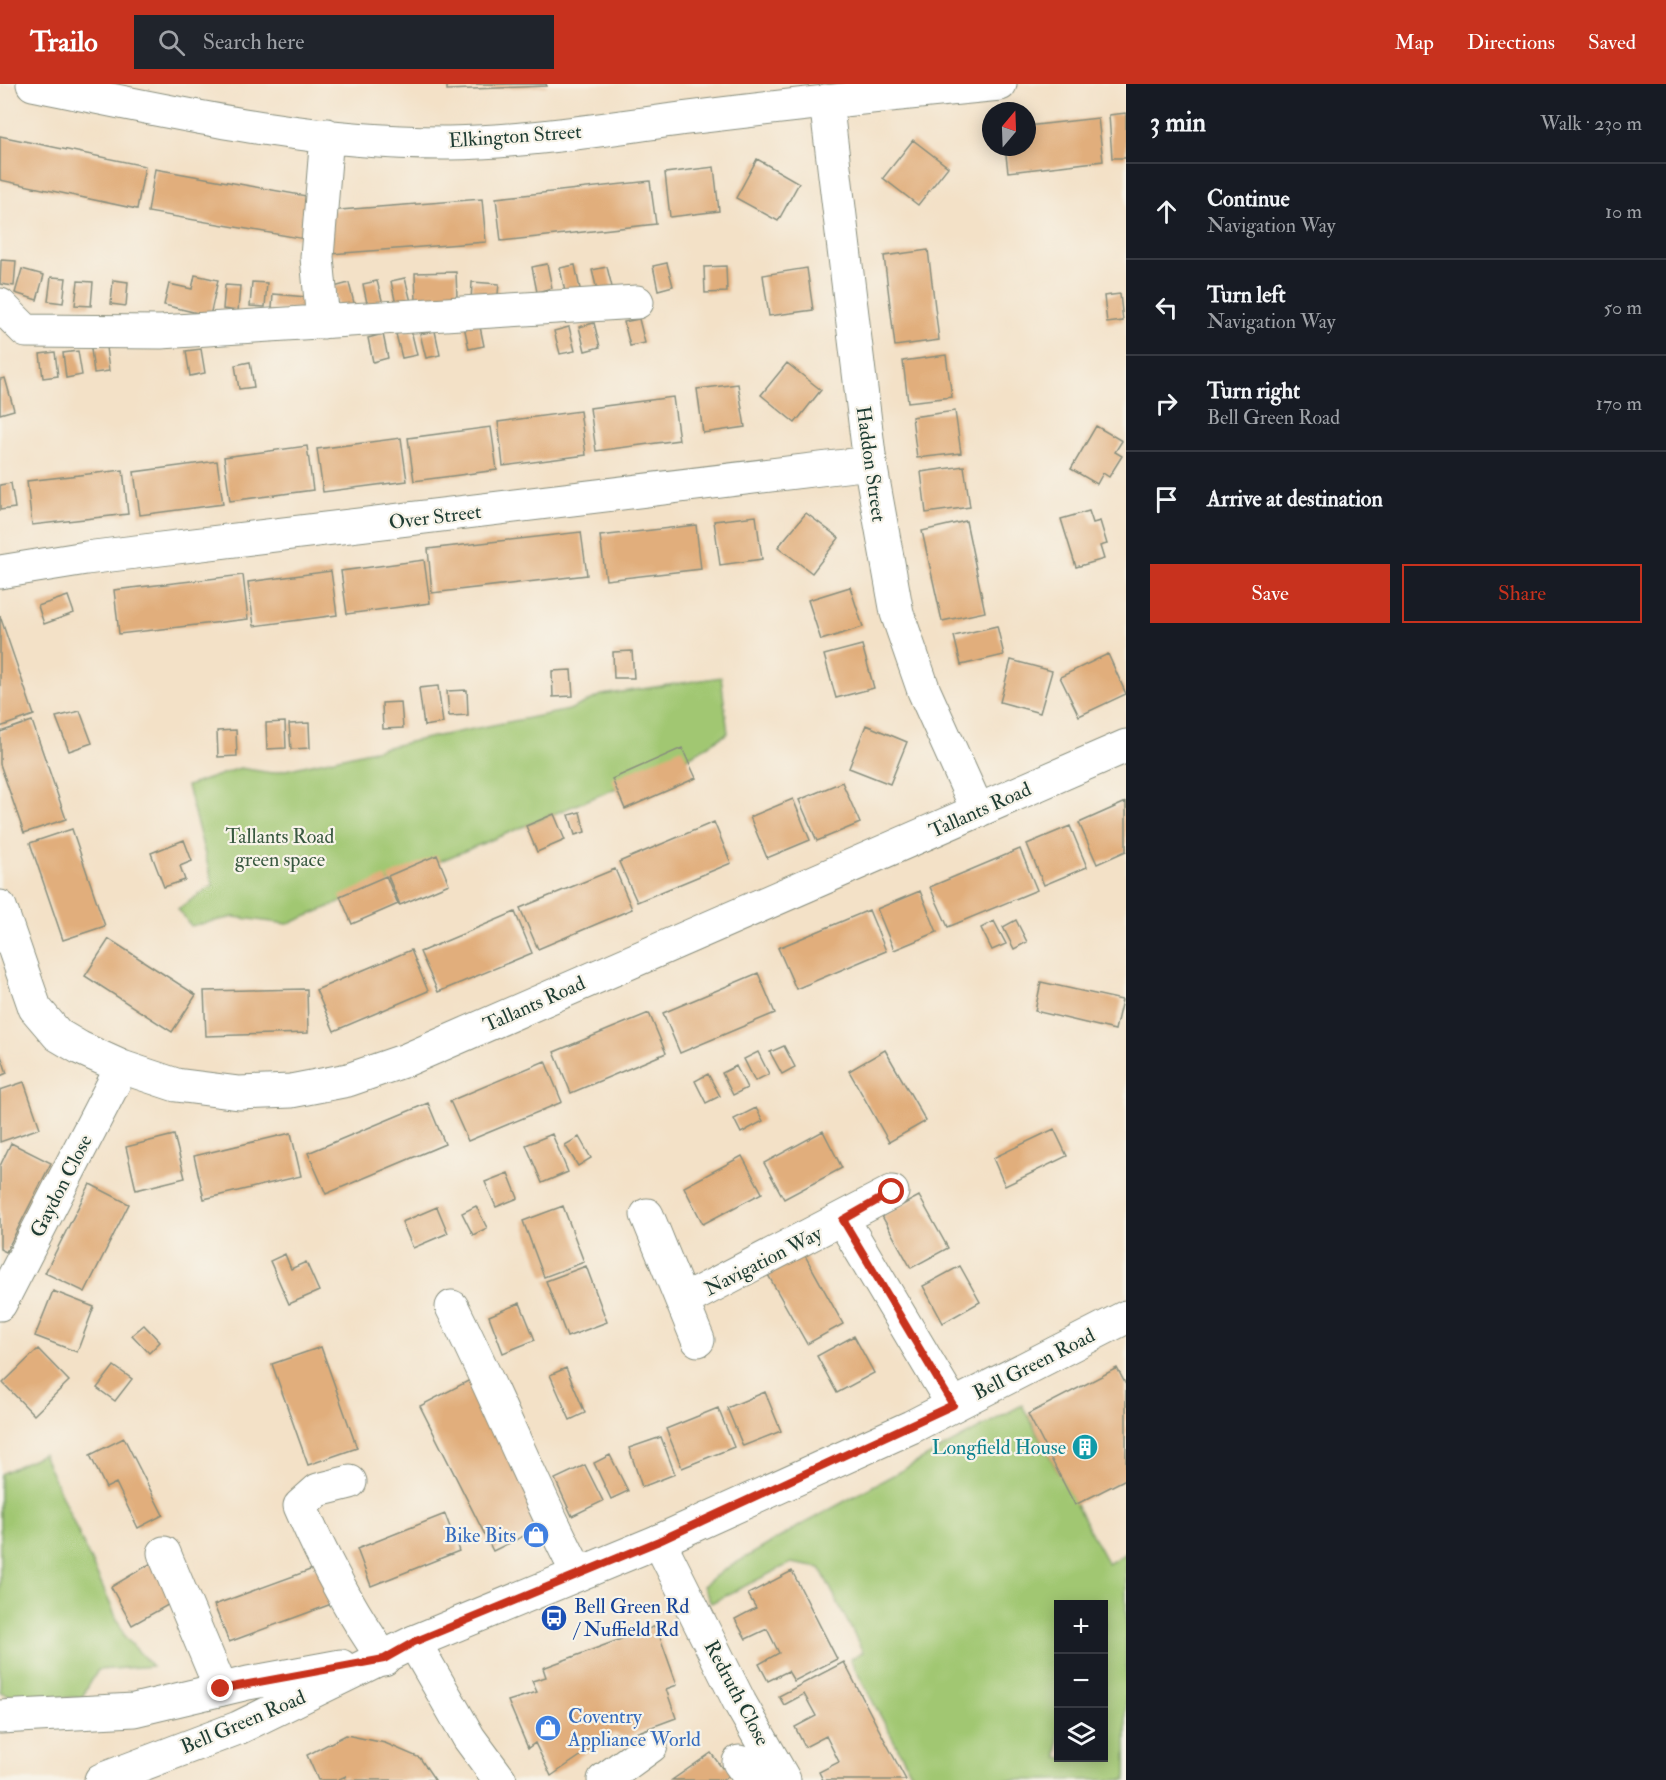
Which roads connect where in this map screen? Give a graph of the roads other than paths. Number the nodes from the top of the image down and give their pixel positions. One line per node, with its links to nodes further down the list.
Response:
1 (33, 84): 4 (street, Elkington Street)
2 (1000, 84): 3 (street, Elkington Street)
3 (826, 101): 4 (street, Elkington Street); 8 (street, Haddon Street)
4 (327, 135): 7 (street)
5 (637, 302): 7 (street)
6 (0, 304): 7 (street)
7 (323, 322)
8 (870, 464): 9 (street, Over Street); 11 (street, Haddon Street)
9 (0, 572)
10 (1126, 746): 11 (street, Tallants Road)
11 (978, 812): 13 (street, Tallants Road)
12 (0, 907): 13 (street, Tallants Road)
13 (122, 1067): 18 (street, Gaydon Close)
14 (892, 1192): 16 (street, Navigation Way)
15 (647, 1215): 17 (street, Navigation Way)
16 (843, 1220): 17 (street, Navigation Way); 22 (street, Navigation Way)
17 (683, 1301): 21 (street, Navigation Way)
18 (0, 1304)
19 (452, 1307): 26 (street)
20 (1126, 1317): 22 (street, Bell Green Road)
21 (698, 1340)
22 (953, 1405): 24 (street, Bell Green Road)
23 (350, 1482): 28 (street)
24 (659, 1541): 26 (street, Bell Green Road); 35 (street, Redruth Close)
25 (164, 1554): 29 (street)
26 (578, 1574): 27 (street, Bell Green Road)
27 (414, 1642): 28 (street, Bell Green Road); 33 (street)
28 (384, 1659): 29 (street, Bell Green Road); 32 (street, Bell Green Road)
29 (221, 1689): 30 (street, Bell Green Road)
30 (0, 1717)
31 (651, 1746): 34 (street)
32 (101, 1780)
33 (500, 1780)
34 (604, 1780)
35 (784, 1780)

